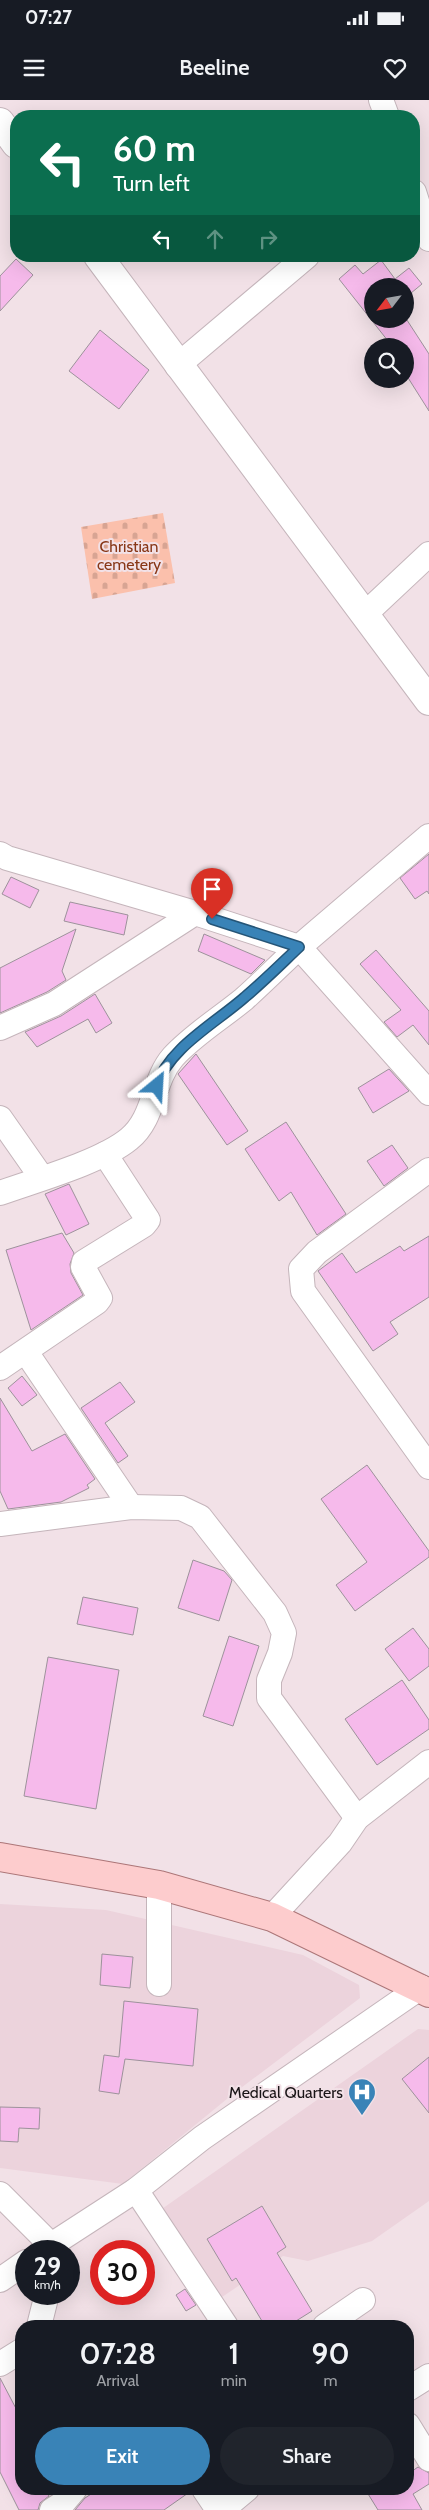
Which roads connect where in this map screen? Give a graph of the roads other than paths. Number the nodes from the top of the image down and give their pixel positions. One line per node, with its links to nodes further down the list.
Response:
1 (0, 122): 2 (street)
2 (10, 136)
3 (420, 215): 4 (street)
4 (429, 239)
5 (102, 262): 7 (street)
6 (300, 262): 7 (street)
7 (177, 366): 9 (street)
8 (429, 554): 9 (street)
9 (364, 615): 10 (street)
10 (429, 701)
11 (429, 836): 14 (street)
12 (2, 860): 13 (street)
13 (195, 913): 14 (street); 15 (street)
14 (299, 947): 16 (street); 18 (street)
15 (0, 1028)
16 (429, 1093)
17 (0, 1118): 20 (street)
18 (105, 1154): 20 (street); 22 (street)
19 (429, 1170): 24 (street)
20 (42, 1178): 21 (street)
21 (0, 1193)
22 (26, 1352): 23 (street); 25 (street)
23 (0, 1368)
24 (429, 1467)
25 (131, 1507): 26 (street); 28 (street)
26 (0, 1524)
27 (429, 1762): 28 (street)
28 (357, 1818): 31 (street)
29 (0, 1857): 30 (main road)
30 (159, 1885): 31 (main road); 32 (street)
31 (272, 1917): 33 (main road)
32 (159, 1984)
33 (425, 1990): 34 (street)
34 (136, 2190): 37 (street); 43 (street)
35 (0, 2194): 36 (street)
36 (40, 2240)
37 (61, 2240)
38 (15, 2270): 39 (street)
39 (0, 2280)
40 (363, 2300): 44 (street)
41 (44, 2305): 42 (street)
42 (40, 2320)
43 (222, 2320)
44 (334, 2320)
45 (15, 2355): 46 (street)
46 (0, 2364)
47 (429, 2376): 48 (street)
48 (414, 2385)
49 (414, 2435): 50 (street)
50 (429, 2459)
51 (208, 2495): 53 (street)
52 (241, 2495): 54 (street)
53 (218, 2510)
54 (222, 2510)

